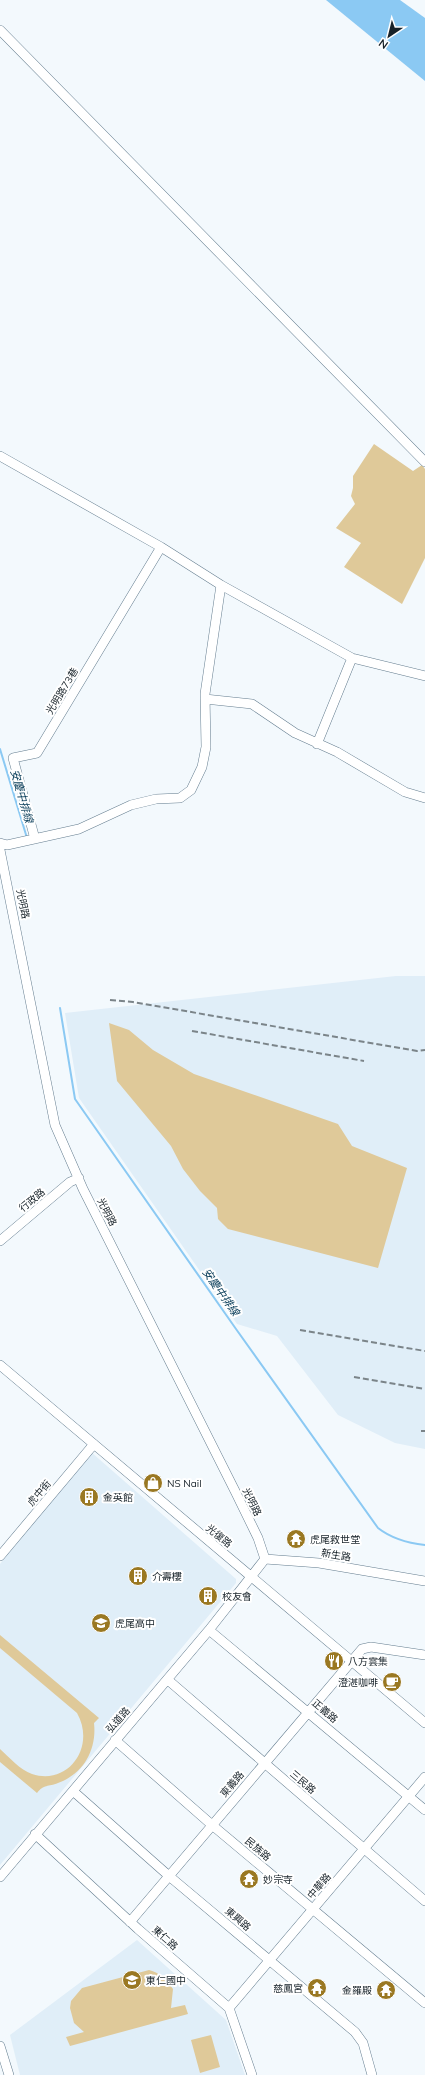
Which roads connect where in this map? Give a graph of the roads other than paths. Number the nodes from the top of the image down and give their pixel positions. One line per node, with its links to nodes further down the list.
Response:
1 (0, 30): 3 (street)
2 (0, 456): 4 (street)
3 (425, 462)
4 (161, 547): 5 (street); 11 (street, 光明路73巷)
5 (222, 585): 6 (street); 8 (street)
6 (352, 658): 7 (street); 9 (street)
7 (425, 676)
8 (205, 699): 9 (street); 11 (street)
9 (317, 744): 10 (street)
10 (425, 798)
11 (35, 839): 12 (street)
12 (0, 843)
13 (0, 850): 14 (street, 光明路)
14 (79, 1178): 15 (street, 行政路); 19 (street, 光明路)
15 (0, 1241)
16 (0, 1364): 17 (street, 光復路)
17 (94, 1444): 18 (street, 虎中街); 20 (street, 光復路)
18 (0, 1556)
19 (265, 1559): 20 (street); 21 (street, 新生路)
20 (251, 1577): 22 (street, 弘道路); 24 (street, 光復路)
21 (425, 1581)
22 (209, 1630): 25 (street, 弘道路); 26 (street, 正義路)
23 (425, 1655): 24 (street, 東義路)
24 (350, 1661): 26 (street, 東義路); 27 (street, 光復路)
25 (168, 1680): 28 (street, 弘道路); 29 (street, 三民路)
26 (308, 1711): 29 (street, 東義路); 32 (street, 正義路)
27 (425, 1723)
28 (115, 1740): 31 (street, 弘道路); 34 (street, 民族路)
29 (264, 1763): 34 (street, 東義路); 36 (street, 三民路)
30 (425, 1777): 32 (street, 中華路)
31 (73, 1790): 35 (street, 弘道路); 37 (street, 東興路)
32 (409, 1796): 33 (street, 正義路); 36 (street, 中華路)
33 (425, 1810)
34 (212, 1825): 37 (street, 東義路); 40 (street, 民族路)
35 (35, 1834): 38 (street, 弘道路); 41 (street, 東仁路)
36 (364, 1848): 39 (street, 三民路); 40 (street, 中華路)
37 (169, 1876): 41 (street, 東義路); 42 (street, 東興路)
38 (0, 1877)
39 (425, 1901)
40 (313, 1910): 42 (street, 中華路); 43 (street, 民族路)
41 (130, 1922): 44 (street, 東仁路)
42 (270, 1961): 44 (street, 中華路); 48 (street, 東興路)
43 (425, 2003)
44 (229, 2008): 47 (street)
45 (0, 2046): 46 (street)
46 (9, 2075)
47 (252, 2075)
48 (372, 2075)

